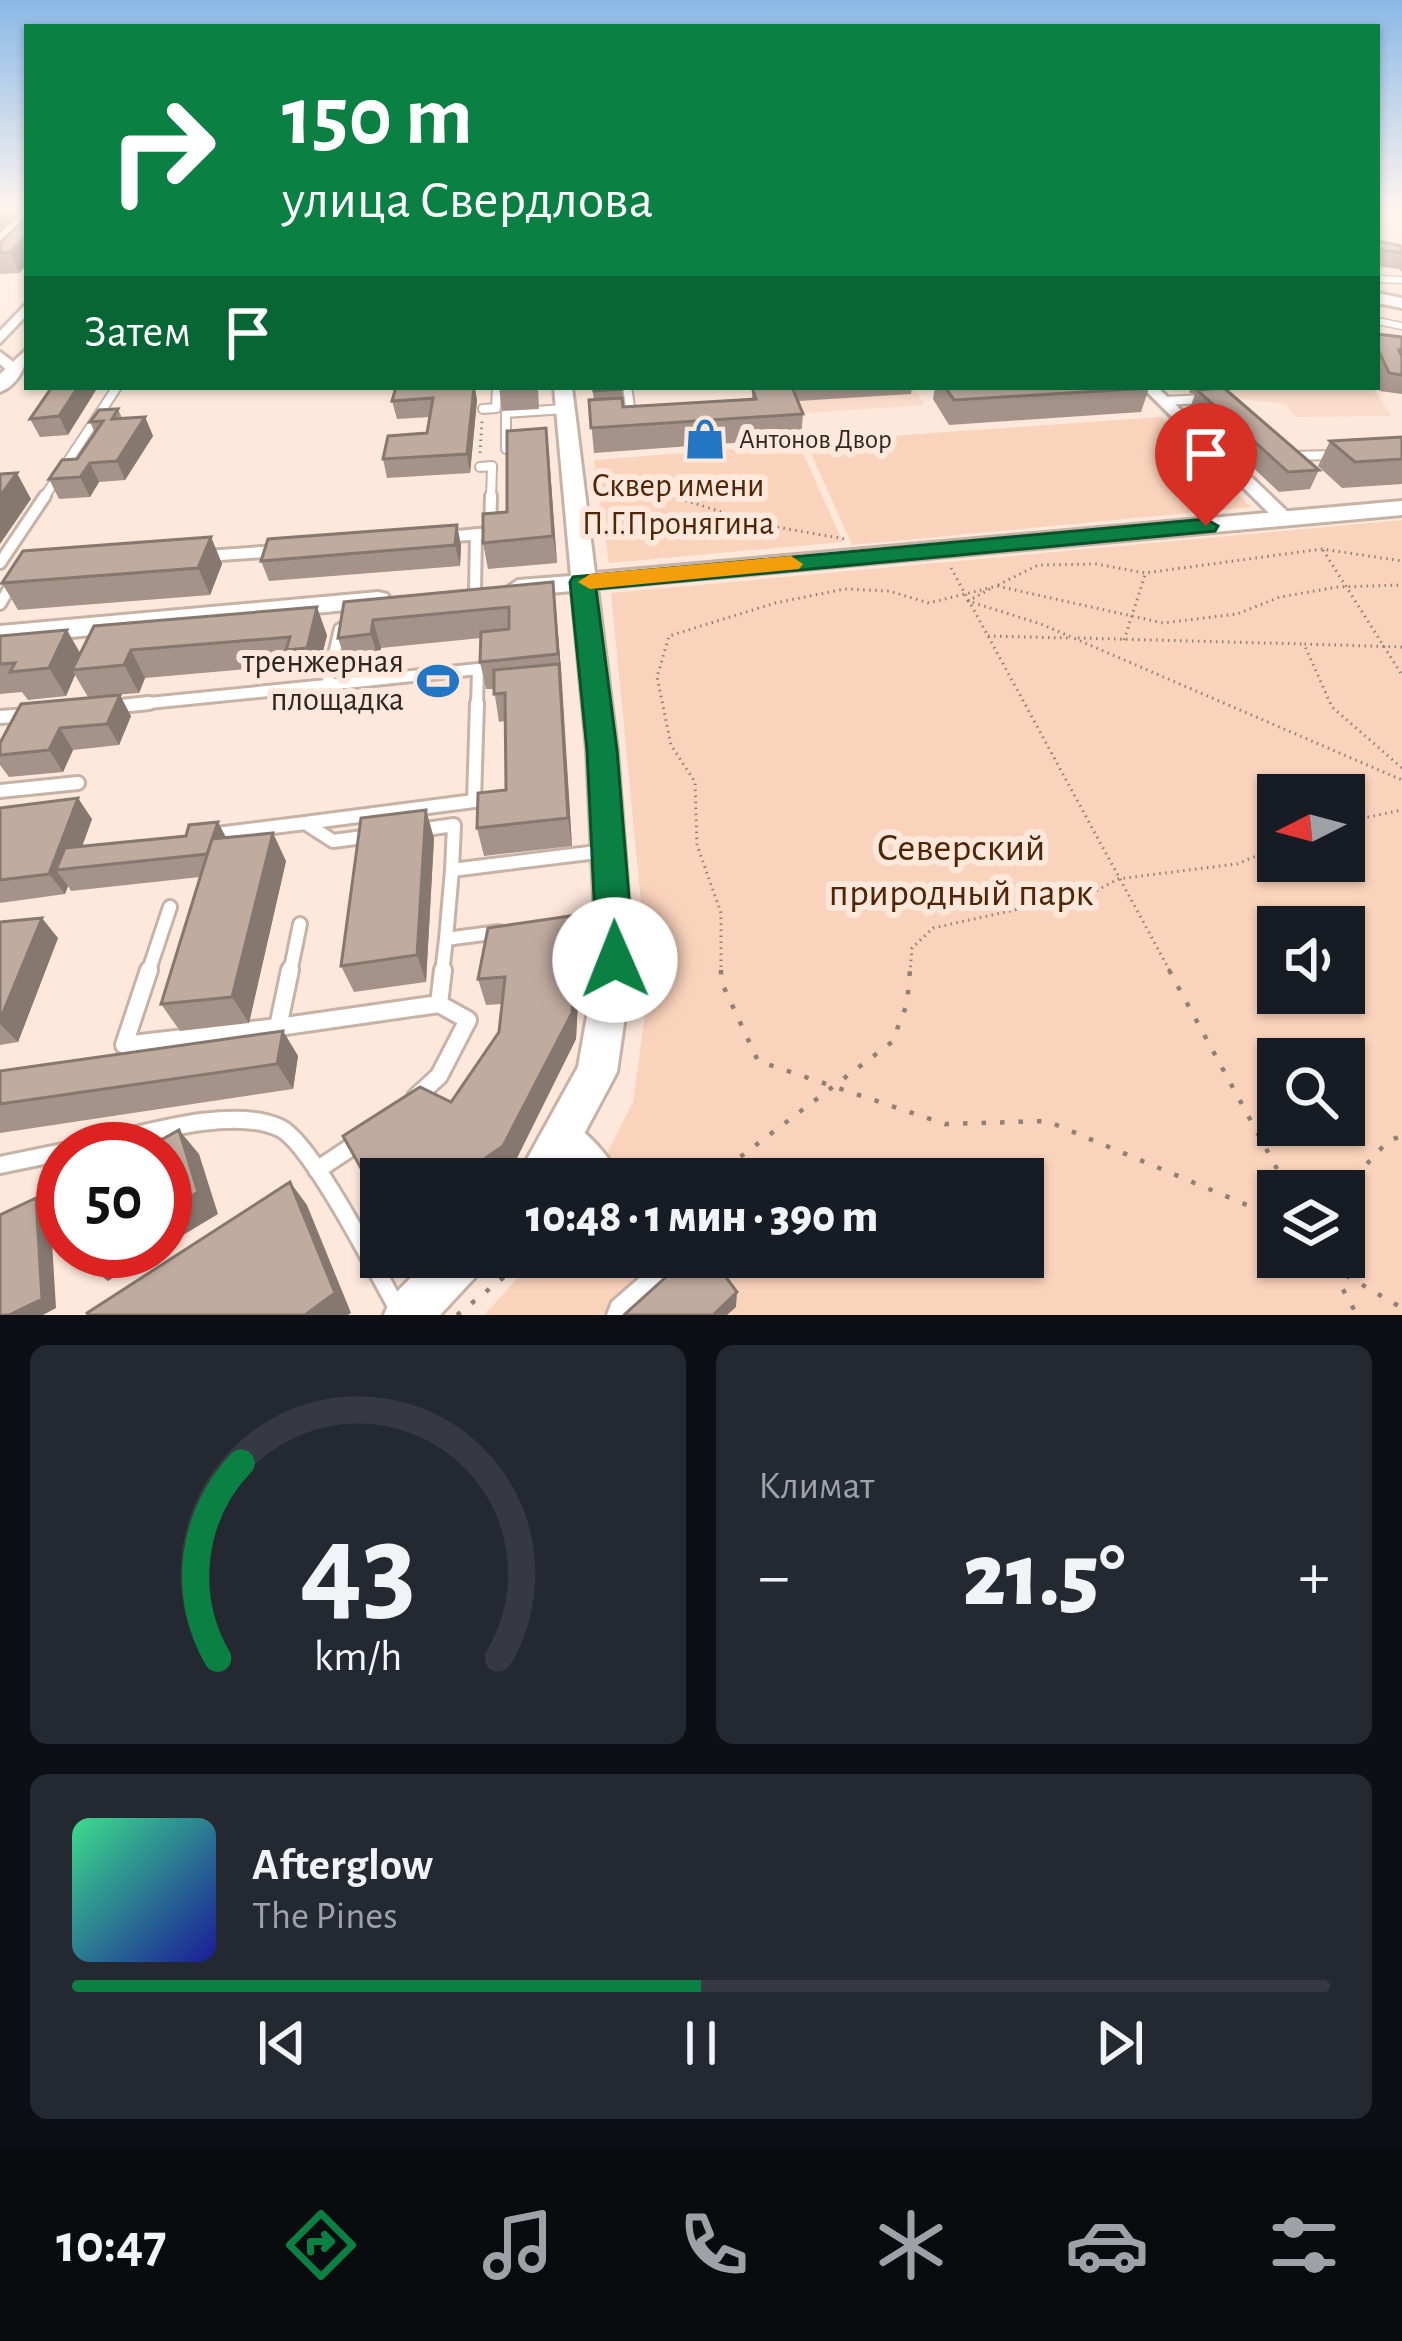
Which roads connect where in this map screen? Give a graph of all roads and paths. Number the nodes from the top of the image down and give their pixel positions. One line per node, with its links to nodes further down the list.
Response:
1 (1390, 300): 3 (lane)
2 (24, 311): 5 (street)
3 (1381, 321): 4 (lane)
4 (1402, 326)
5 (0, 339)
6 (14, 359): 7 (street)
7 (0, 386)
8 (115, 390): 32 (lane)
9 (497, 390): 14 (lane)
10 (627, 390): 16 (lane)
11 (1152, 390): 13 (street)
12 (1228, 398): 13 (lane)
13 (1163, 400): 24 (street)
14 (483, 409): 22 (path)
15 (652, 412): 16 (lane)
16 (631, 413): 17 (lane)
17 (614, 415)
18 (568, 427): 20 (lane); 27 (path); 35 (street)
19 (1278, 443): 21 (lane)
20 (526, 448)
21 (1338, 454)
22 (479, 467): 25 (lane)
23 (1402, 508): 24 (street)
24 (1285, 519): 35 (street)
25 (476, 535): 26 (lane); 39 (lane)
26 (431, 538)
27 (848, 540)
28 (294, 549): 30 (lane)
29 (1322, 549): 31 (path); 34 (path); 38 (path)
30 (203, 557)
31 (1402, 561)
32 (0, 565): 43 (lane)
33 (950, 566): 40 (path)
34 (1145, 573): 37 (path); 45 (path)
35 (582, 582): 39 (street); 66 (street)
36 (1402, 585): 38 (path)
37 (997, 586): 40 (path); 42 (path); 45 (path)
38 (1346, 587): 45 (path); 51 (path)
39 (464, 592)
40 (964, 593): 42 (path); 78 (path)
41 (410, 597): 44 (street)
42 (968, 601): 47 (path); 48 (path)
43 (0, 604)
44 (345, 604): 46 (street); 54 (lane)
45 (1134, 617): 49 (path)
46 (0, 635)
47 (987, 636): 48 (path); 69 (path)
48 (1075, 638): 49 (path); 59 (path)
49 (1124, 640): 50 (path)
50 (1304, 644): 51 (path); 58 (path)
51 (1385, 646): 52 (path); 53 (path)
52 (1402, 647)
53 (1402, 675)
54 (327, 685): 55 (lane); 64 (lane)
55 (94, 708)
56 (47, 713): 57 (lane)
57 (0, 717)
58 (1402, 768)
59 (1402, 780)
60 (79, 783): 61 (lane)
61 (0, 791)
62 (1402, 810): 63 (path)
63 (1365, 818)
64 (305, 823): 65 (lane); 68 (lane)
65 (188, 837)
66 (610, 851): 68 (lane); 71 (street)
67 (1257, 856): 69 (path)
68 (452, 870): 75 (lane)
69 (1118, 879): 78 (path); 90 (path)
70 (170, 907): 77 (lane)
71 (616, 919): 73 (lane); 81 (street)
72 (300, 924): 77 (lane)
73 (552, 926)
74 (510, 931): 75 (lane)
75 (446, 939): 76 (lane)
76 (439, 1004): 77 (lane); 79 (lane)
77 (278, 1027)
78 (832, 1088): 87 (path); 92 (path)
79 (398, 1112)
80 (192, 1125): 89 (lane)
81 (562, 1134): 85 (street); 86 (street)
82 (368, 1136): 89 (lane)
83 (1402, 1136): 91 (path)
84 (36, 1158): 88 (lane)
85 (549, 1158)
86 (584, 1158)
87 (740, 1158)
88 (0, 1165)
89 (317, 1170): 99 (lane)
90 (1277, 1170)
91 (1361, 1170)
92 (1257, 1209)
93 (442, 1278): 99 (street)
94 (503, 1278): 100 (path)
95 (666, 1278): 101 (street)
96 (1337, 1278): 102 (path)
97 (1351, 1278): 98 (path)
98 (1402, 1308)
99 (404, 1315)
100 (457, 1315)
101 (625, 1315)
102 (1357, 1315)

